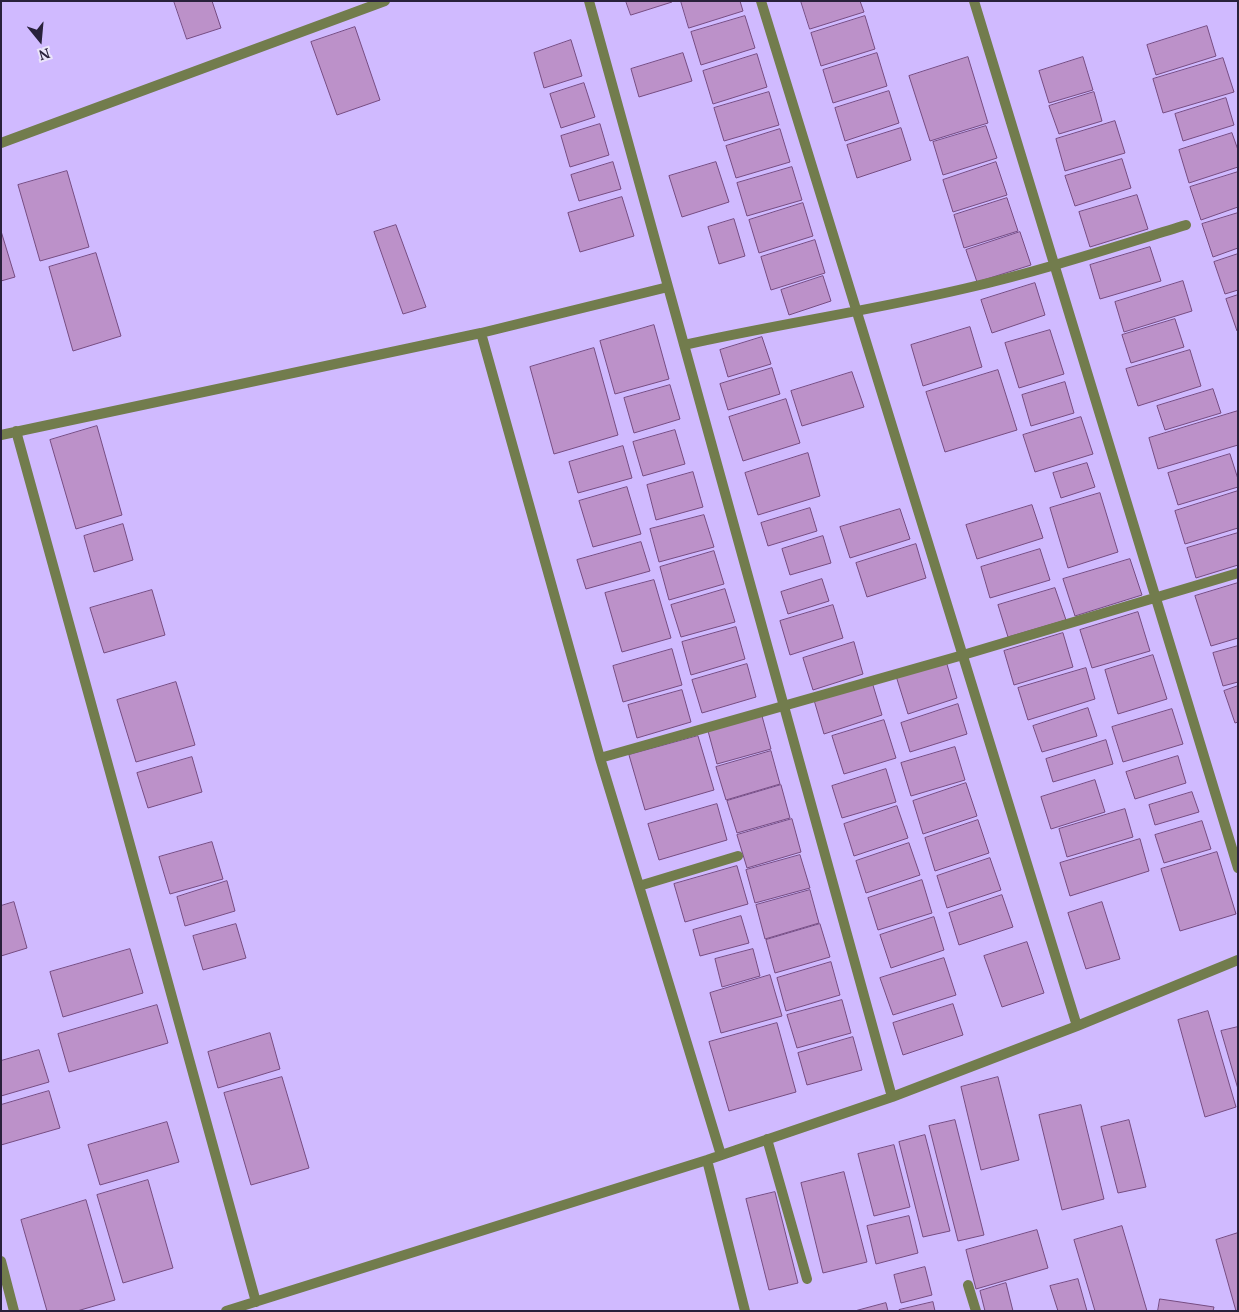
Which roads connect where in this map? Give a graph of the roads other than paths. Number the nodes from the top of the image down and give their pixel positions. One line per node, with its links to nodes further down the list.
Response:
1 (385, 1): 5 (street)
2 (589, 1): 8 (street)
3 (761, 1): 9 (street)
4 (974, 1): 7 (street)
5 (1, 143)
6 (1186, 225): 7 (street)
7 (1054, 264): 9 (street); 15 (street)
8 (668, 287): 10 (street); 11 (street)
9 (856, 311): 11 (street); 16 (street)
10 (481, 333): 12 (street); 18 (street)
11 (684, 345): 17 (street)
12 (16, 431): 13 (street); 31 (street)
13 (1, 435)
14 (1238, 573): 15 (street)
15 (1155, 598): 16 (street); 20 (street)
16 (963, 655): 17 (street); 23 (street)
17 (784, 705): 18 (street); 24 (street)
18 (600, 758): 21 (street)
19 (738, 856): 21 (street)
20 (1238, 868)
21 (639, 886): 26 (street)
22 (1238, 960): 23 (street)
23 (1077, 1026): 24 (street)
24 (892, 1097): 25 (street)
25 (767, 1139): 26 (street); 29 (street)
26 (722, 1155): 27 (street)
27 (707, 1160): 31 (street); 34 (street)
28 (1, 1261): 32 (street)
29 (807, 1279)
30 (968, 1285): 35 (street)
31 (256, 1302): 33 (street)
32 (14, 1311)
33 (226, 1311)
34 (745, 1311)
35 (976, 1311)

